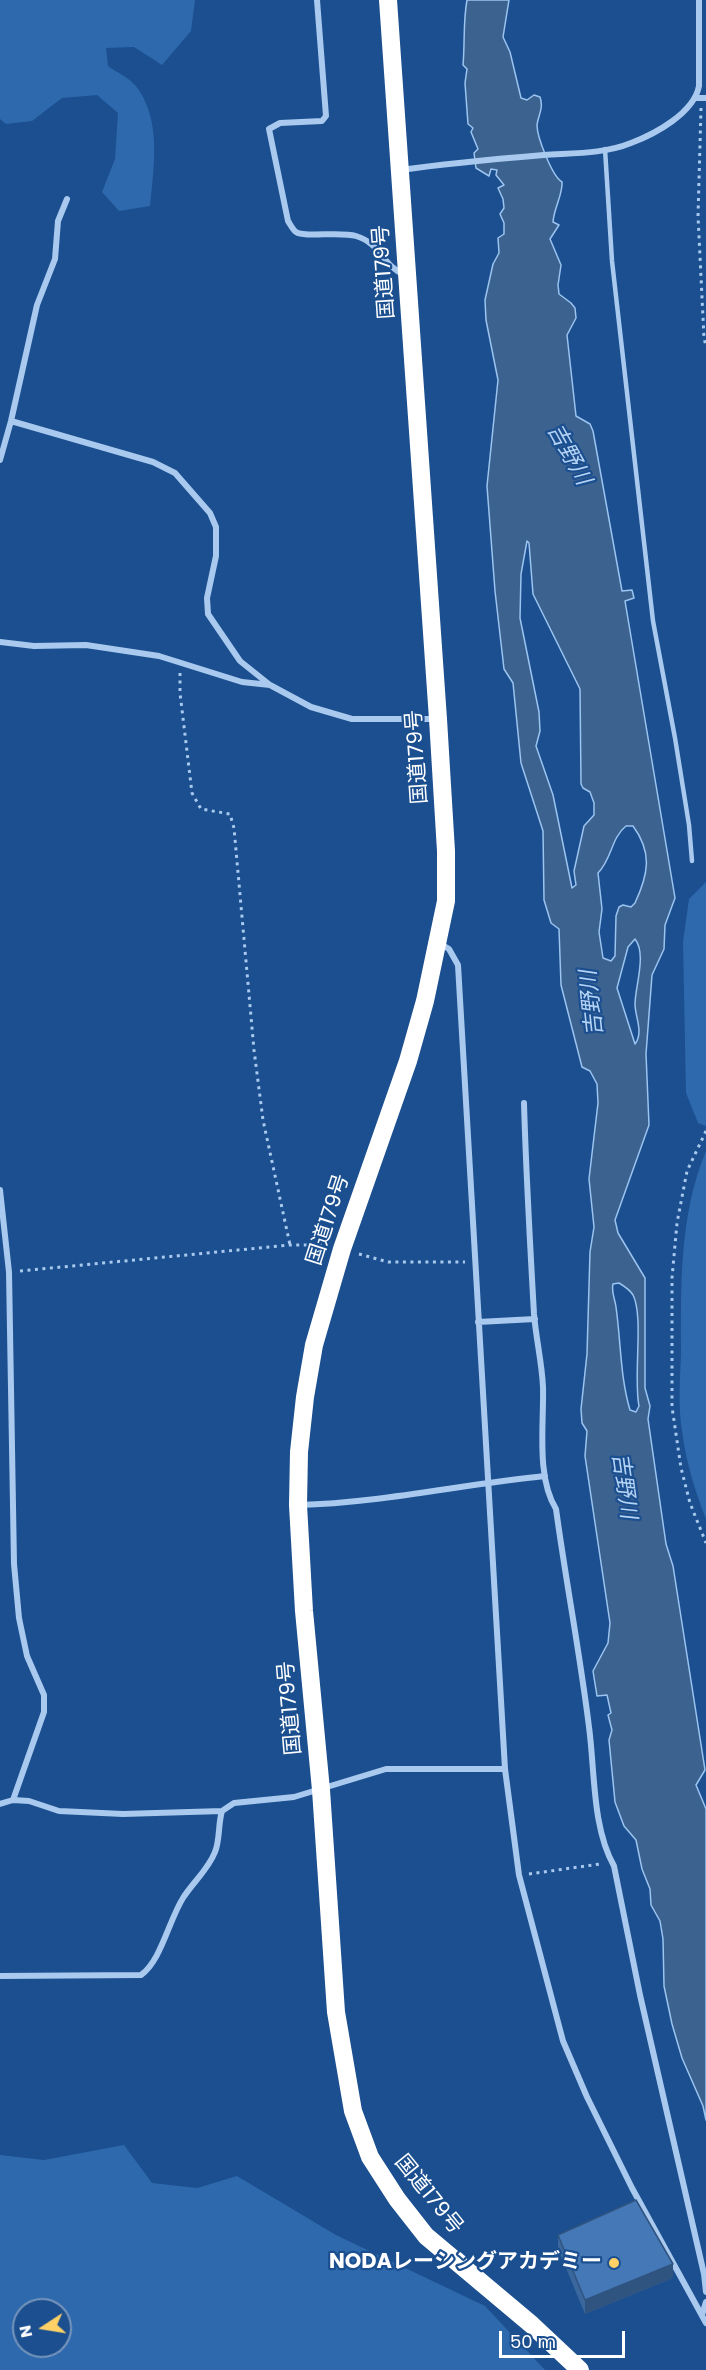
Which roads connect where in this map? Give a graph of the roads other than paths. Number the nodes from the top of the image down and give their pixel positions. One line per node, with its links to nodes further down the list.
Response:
1 (317, 0): 9 (street)
2 (388, 0): 7 (highway, 国道179号)
3 (699, 0): 4 (street)
4 (697, 98): 5 (street); 6 (street)
5 (706, 98)
6 (605, 149): 7 (street); 17 (lane)
7 (401, 170): 9 (highway, 国道179号)
8 (67, 199): 10 (street)
9 (408, 276): 16 (highway, 国道179号)
10 (11, 421): 12 (street); 15 (street)
11 (0, 428): 12 (street)
12 (9, 430): 13 (street)
13 (0, 460)
14 (0, 642): 15 (street)
15 (270, 685): 16 (street)
16 (438, 719): 18 (highway, 国道179号)
17 (692, 861)
18 (438, 943): 22 (street); 25 (highway, 国道179号)
19 (524, 1103): 21 (street)
20 (0, 1190): 28 (street)
21 (535, 1319): 22 (street); 23 (street)
22 (478, 1322): 24 (street)
23 (545, 1476): 24 (street); 32 (street)
24 (487, 1482): 25 (street); 26 (street)
25 (298, 1505): 27 (highway, 国道179号)
26 (505, 1768): 27 (street); 34 (street)
27 (321, 1790): 30 (street); 36 (highway, 国道179号)
28 (13, 1800): 29 (street); 30 (street)
29 (0, 1804)
30 (222, 1811): 31 (street)
31 (0, 1976)
32 (706, 2292)
33 (706, 2302): 34 (street)
34 (702, 2315): 35 (street)
35 (706, 2323)
36 (580, 2370)

